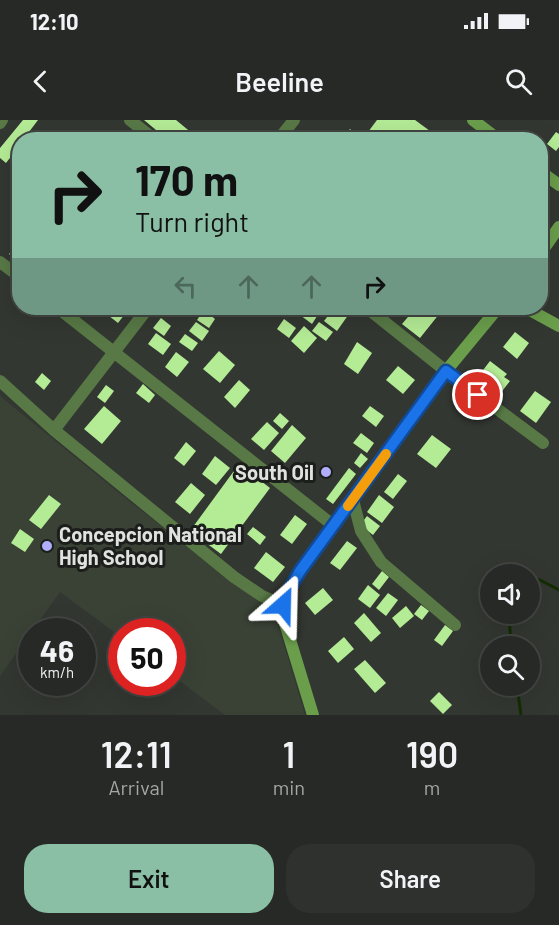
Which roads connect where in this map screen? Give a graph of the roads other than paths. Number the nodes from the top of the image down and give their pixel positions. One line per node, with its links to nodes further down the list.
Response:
1 (130, 120): 4 (street)
2 (294, 120): 5 (street)
3 (473, 120): 6 (main road)
4 (145, 132)
5 (284, 132)
6 (488, 132)
7 (559, 227): 8 (main road)
8 (548, 243)
9 (67, 315): 15 (street)
10 (143, 315): 15 (street)
11 (376, 315): 16 (street)
12 (492, 315): 16 (main road)
13 (539, 315): 14 (main road)
14 (559, 326)
15 (114, 352): 18 (street); 21 (street)
16 (446, 371): 19 (street); 20 (main road)
17 (0, 381): 18 (street)
18 (54, 430): 22 (street)
19 (543, 443)
20 (353, 500): 21 (main road); 23 (street)
21 (334, 526): 22 (main road)
22 (283, 605): 24 (main road)
23 (455, 625)
24 (313, 715)

